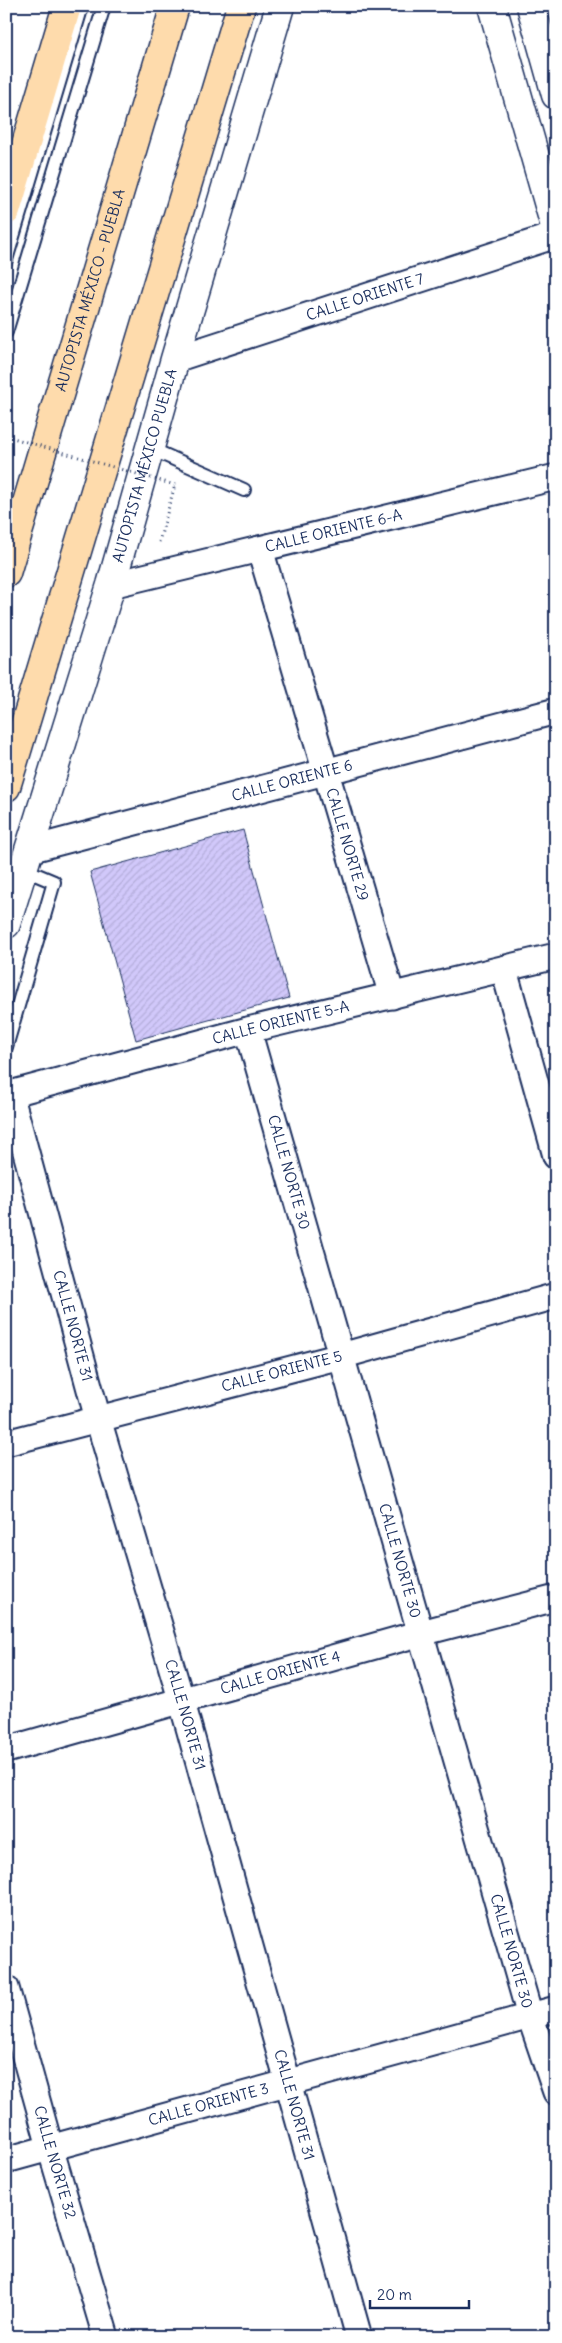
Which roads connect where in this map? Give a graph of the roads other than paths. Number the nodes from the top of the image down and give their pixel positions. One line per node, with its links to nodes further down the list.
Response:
1 (68, 6): 10 (highway)
2 (82, 6): 13 (lane)
3 (104, 6): 14 (lane)
4 (175, 6): 20 (highway, AUTOPISTA MÉXICO - PUEBLA)
5 (241, 6): 24 (highway)
6 (280, 6): 15 (street, AUTOPISTA MÉXICO PUEBLA)
7 (492, 6): 11 (street)
8 (531, 6): 9 (street)
9 (556, 95)
10 (6, 212)
11 (556, 230)
12 (556, 235): 15 (street, CALLE ORIENTE 7)
13 (6, 260)
14 (6, 332)
15 (175, 358): 16 (street, AUTOPISTA MÉXICO PUEBLA)
16 (150, 448): 18 (lane); 21 (street, AUTOPISTA MÉXICO PUEBLA)
17 (556, 477): 19 (street, CALLE ORIENTE 6-A)
18 (244, 490)
19 (260, 549): 21 (street, CALLE ORIENTE 6-A); 23 (street, CALLE NORTE 29)
20 (6, 574)
21 (111, 585): 25 (street, AUTOPISTA MÉXICO PUEBLA)
22 (556, 711): 23 (street, CALLE ORIENTE 6)
23 (325, 771): 25 (street, CALLE ORIENTE 6); 29 (street, CALLE NORTE 29)
24 (6, 787)
25 (26, 859): 26 (street, AUTOPISTA MÉXICO PUEBLA); 31 (lane)
26 (6, 924)
27 (556, 956): 28 (street, CALLE ORIENTE 5-A)
28 (504, 970): 29 (street, CALLE ORIENTE 5-A); 33 (street)
29 (392, 996): 30 (street, CALLE ORIENTE 5-A)
30 (248, 1030): 32 (street, CALLE ORIENTE 5-A); 35 (street, CALLE NORTE 30)
31 (6, 1047)
32 (8, 1094): 36 (street, CALLE NORTE 31)
33 (556, 1156)
34 (556, 1296): 35 (street, CALLE ORIENTE 5)
35 (341, 1356): 36 (street, CALLE ORIENTE 5); 39 (street, CALLE NORTE 30)
36 (98, 1419): 37 (street, CALLE ORIENTE 5); 40 (street, CALLE NORTE 31)
37 (6, 1443)
38 (556, 1598): 39 (street, CALLE ORIENTE 4)
39 (421, 1633): 40 (street, CALLE ORIENTE 4); 44 (street, CALLE NORTE 30)
40 (182, 1700): 41 (street, CALLE ORIENTE 4); 45 (street, CALLE NORTE 31)
41 (6, 1750)
42 (6, 1988): 47 (street, CALLE NORTE 32)
43 (556, 2009): 44 (street, CALLE ORIENTE 3)
44 (530, 2016): 45 (street, CALLE ORIENTE 3); 46 (street, CALLE NORTE 30)
45 (288, 2082): 47 (street, CALLE ORIENTE 3); 50 (street, CALLE NORTE 31)
46 (556, 2092)
47 (50, 2147): 48 (street, CALLE ORIENTE 3); 49 (street, CALLE NORTE 32)
48 (6, 2160)
49 (106, 2337)
50 (359, 2337)

